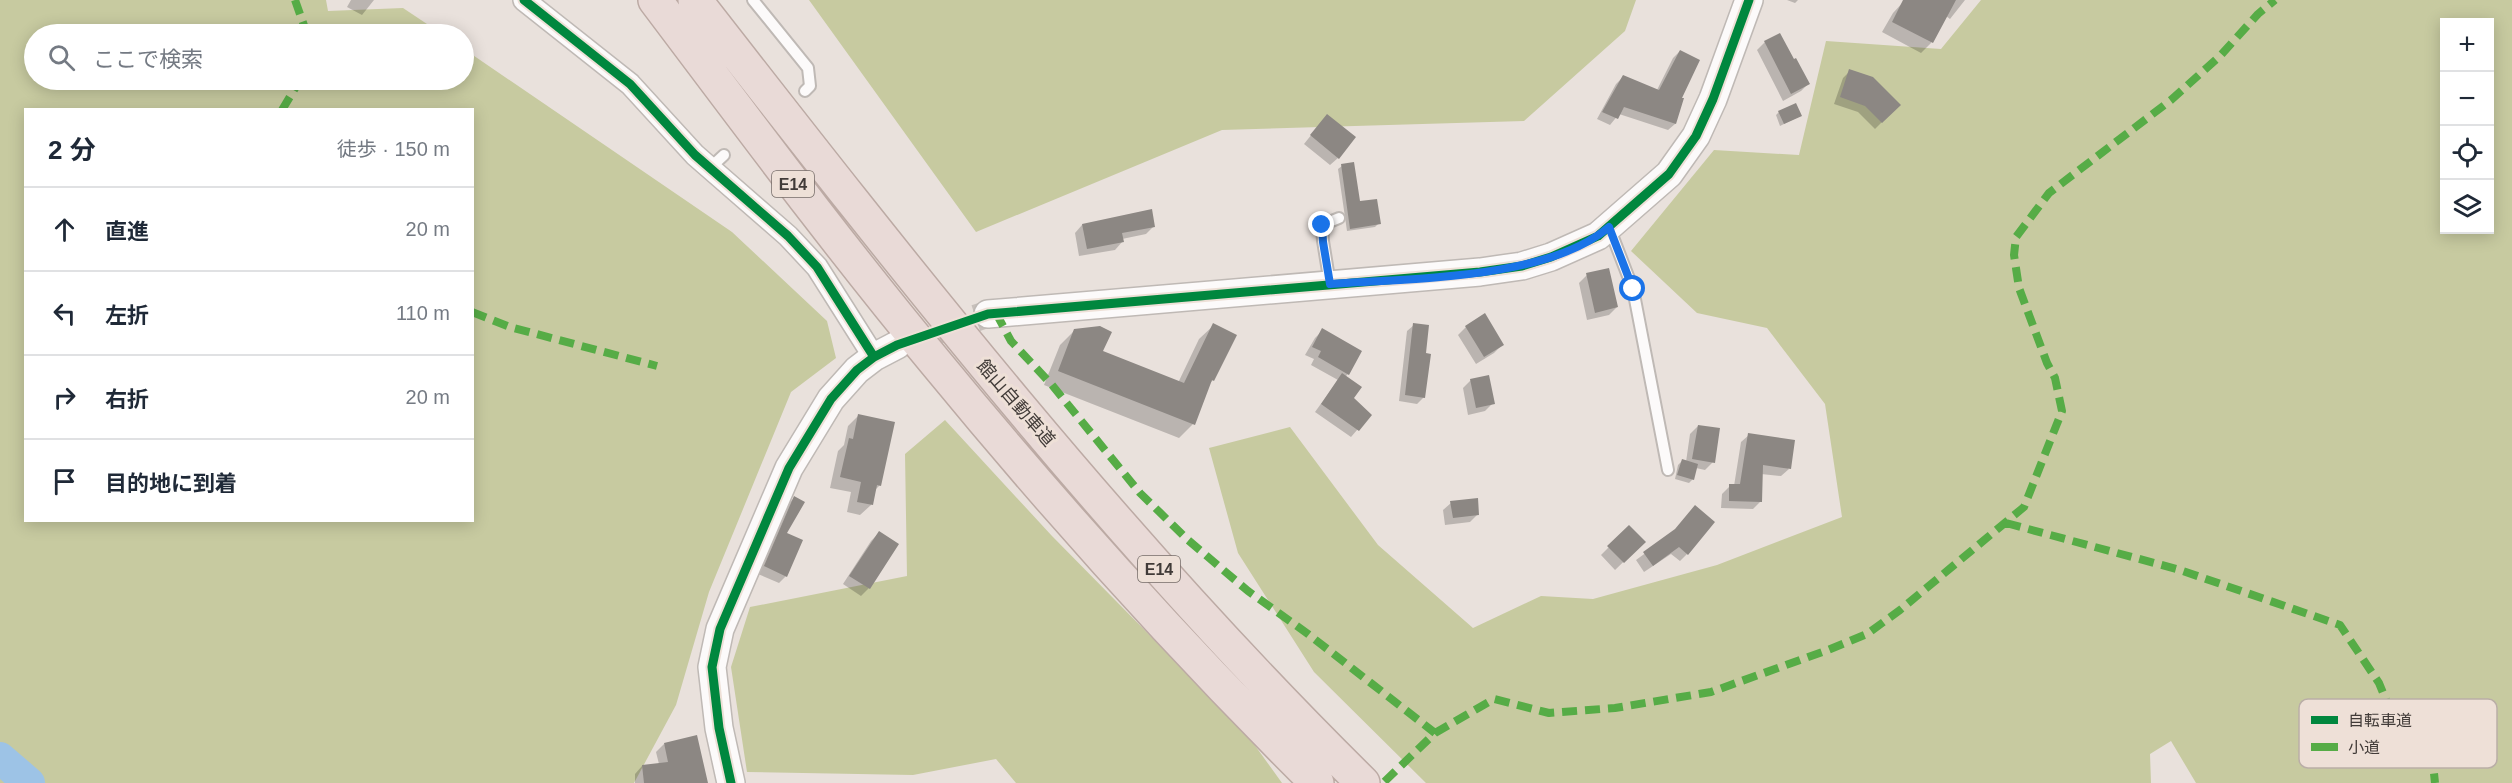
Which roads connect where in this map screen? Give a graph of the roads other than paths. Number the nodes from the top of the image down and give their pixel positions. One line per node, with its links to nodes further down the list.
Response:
1 (524, 0): 12 (street)
2 (655, 0): 15 (highway, 館山自動車道 / E14)
3 (695, 0): 16 (highway, 館山自動車道 / E14)
4 (753, 0): 6 (lane)
5 (1749, 0): 8 (street)
6 (805, 91)
7 (1339, 218): 9 (lane)
8 (1609, 227): 9 (street); 13 (lane)
9 (1330, 284): 10 (street)
10 (988, 314)
11 (897, 345): 12 (street)
12 (874, 357): 14 (street)
13 (1668, 470)
14 (731, 783)
15 (1317, 783)
16 (1363, 783)

